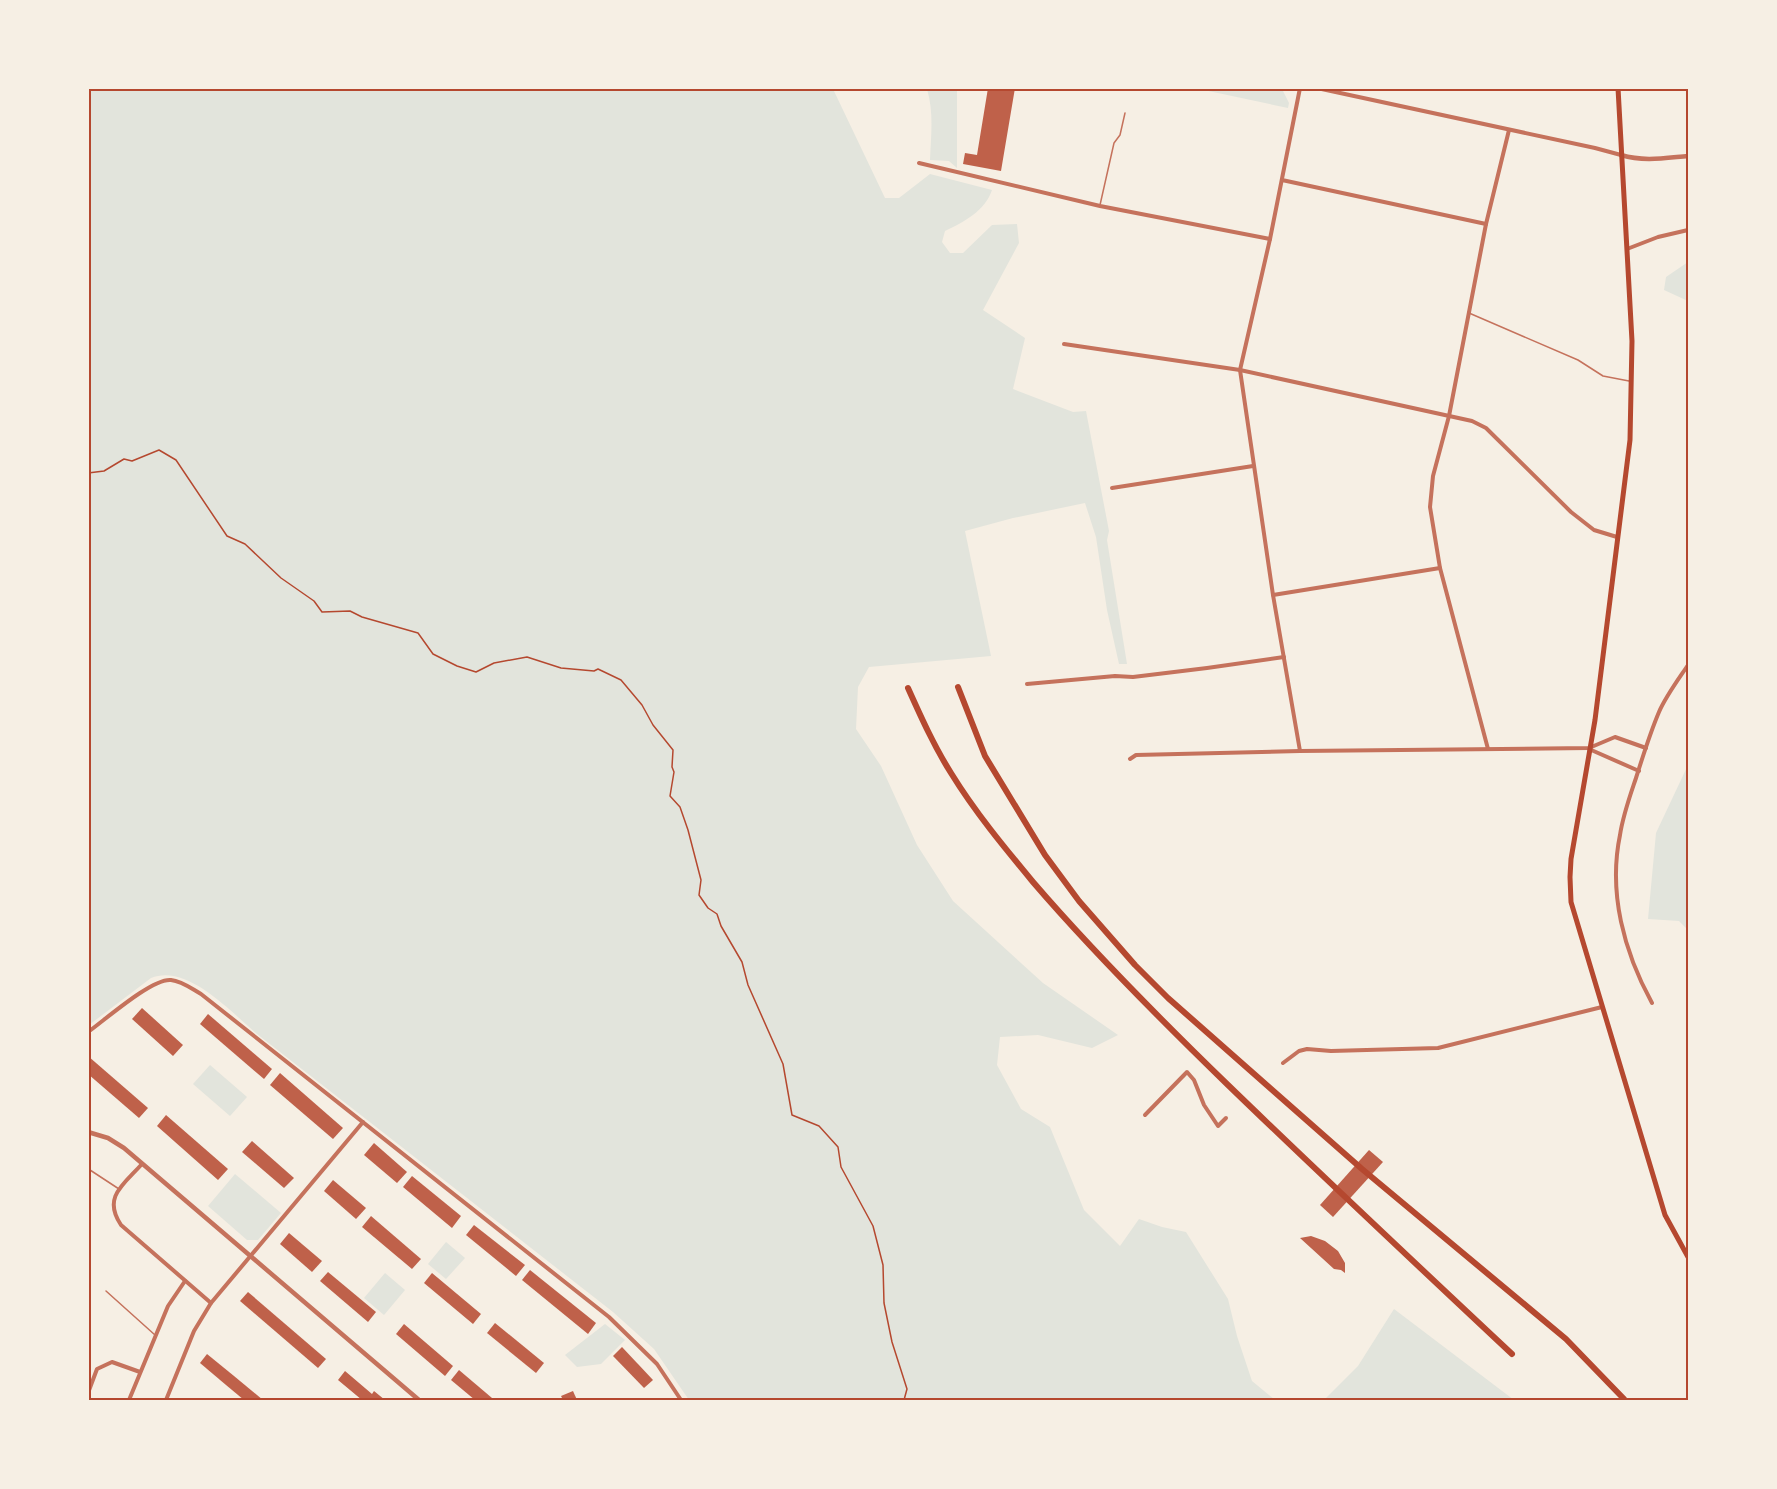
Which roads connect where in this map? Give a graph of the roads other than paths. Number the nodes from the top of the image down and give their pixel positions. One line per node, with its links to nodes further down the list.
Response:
1 (1300, 88): 9 (street)
2 (1317, 88): 5 (street)
3 (1618, 88): 6 (main road)
4 (1125, 113): 10 (lane)
5 (1509, 130): 6 (street); 11 (street)
6 (1621, 155): 7 (street); 14 (main road)
7 (1689, 156)
8 (919, 163): 10 (street)
9 (1282, 180): 11 (street); 13 (street)
10 (1100, 206): 13 (street)
11 (1486, 224): 15 (street)
12 (1689, 230): 14 (street)
13 (1270, 240): 17 (street)
14 (1626, 249): 18 (main road)
15 (1469, 313): 18 (lane); 19 (street)
16 (1065, 344): 17 (street)
17 (1240, 370): 19 (street); 20 (street)
18 (1633, 382): 22 (main road)
19 (1449, 416): 22 (street); 23 (street)
20 (1253, 466): 21 (street); 24 (street)
21 (1112, 488)
22 (1617, 537): 30 (main road)
23 (1440, 568): 24 (street); 32 (street)
24 (1273, 595): 25 (street)
25 (1284, 657): 27 (street); 33 (street)
26 (1688, 665): 31 (street)
27 (1027, 684)
28 (958, 687): 56 (highway)
29 (908, 688): 53 (highway)
30 (1589, 748): 31 (street); 32 (street); 35 (street); 37 (main road)
31 (1646, 748): 35 (street)
32 (1488, 749): 33 (street)
33 (1300, 751): 34 (street)
34 (1130, 759)
35 (1639, 771): 36 (street)
36 (1652, 1003)
37 (1604, 1007): 39 (street); 48 (main road)
38 (88, 1032): 42 (street)
39 (1283, 1063)
40 (1145, 1115): 41 (street)
41 (1226, 1118)
42 (363, 1122): 47 (street); 60 (street)
43 (88, 1132): 44 (street)
44 (142, 1164): 46 (street); 47 (street)
45 (88, 1173): 46 (lane)
46 (119, 1190): 49 (street)
47 (250, 1257): 51 (street); 59 (street)
48 (1689, 1257)
49 (185, 1281): 51 (street); 52 (street)
50 (106, 1291): 52 (lane)
51 (211, 1303): 58 (street)
52 (155, 1335): 54 (street)
53 (1512, 1354)
54 (140, 1372): 55 (street); 57 (street)
55 (88, 1393)
56 (1624, 1399)
57 (129, 1401)
58 (166, 1401)
59 (420, 1401)
60 (681, 1401)

